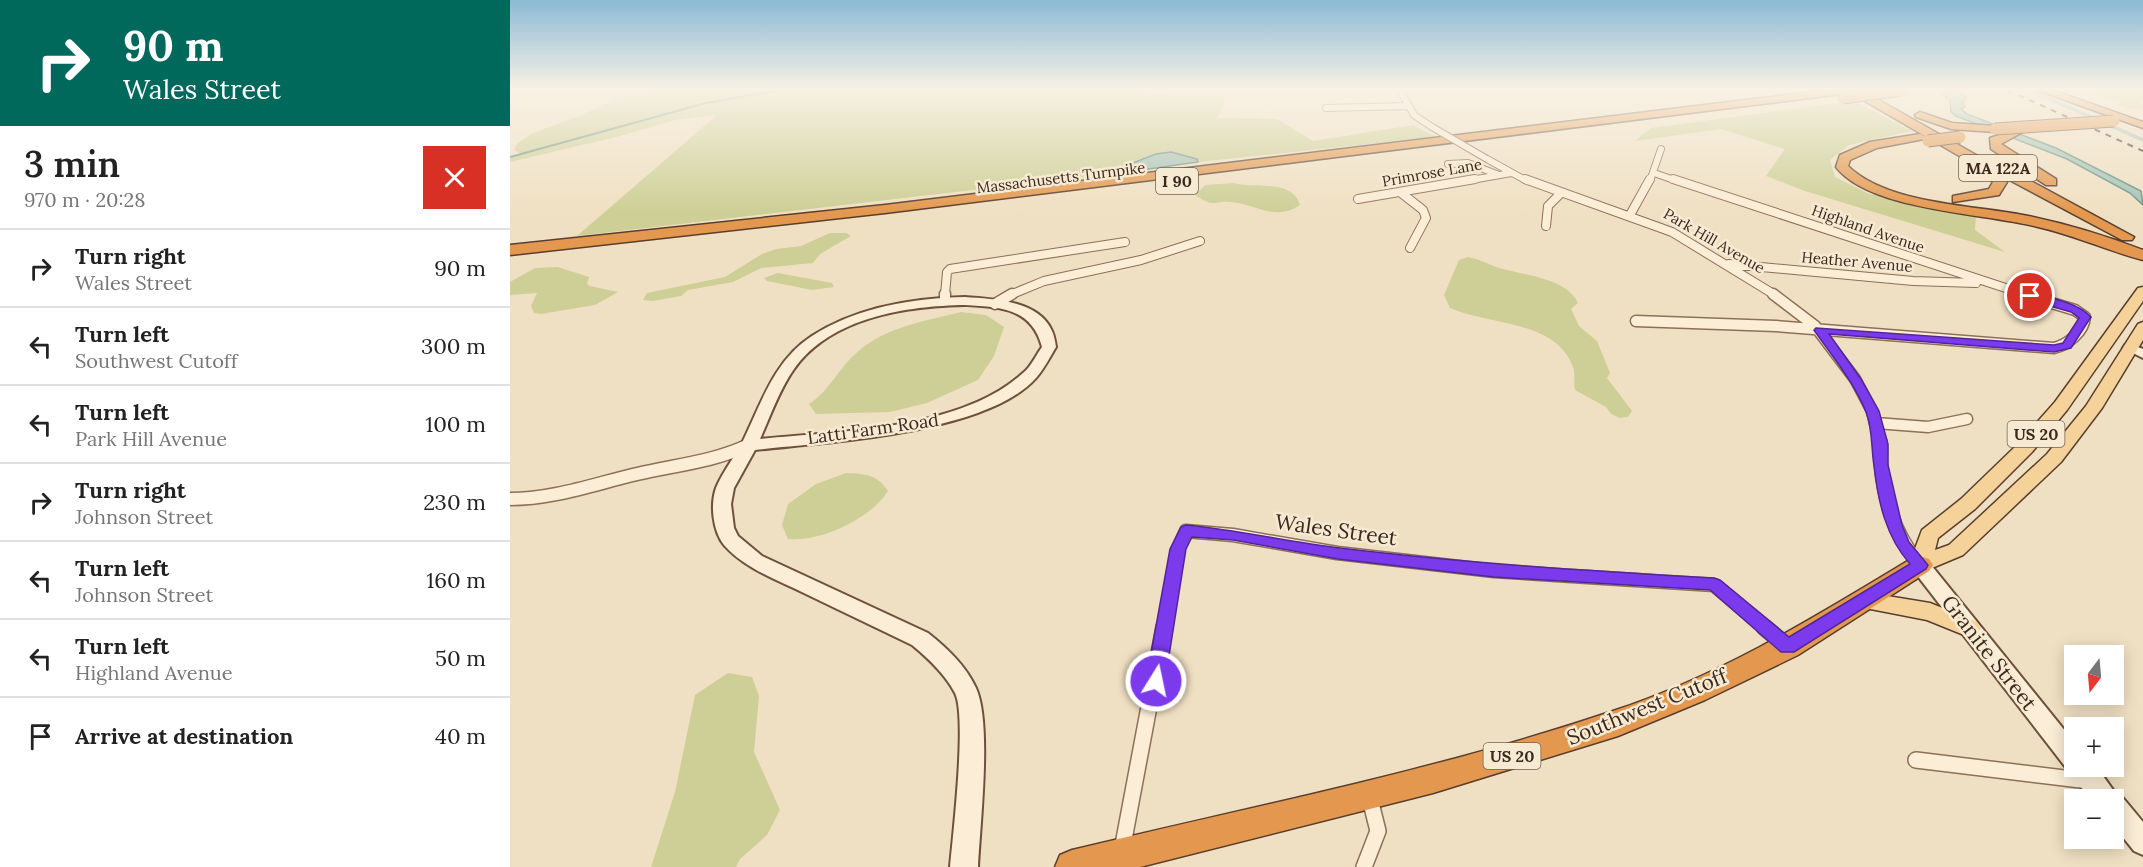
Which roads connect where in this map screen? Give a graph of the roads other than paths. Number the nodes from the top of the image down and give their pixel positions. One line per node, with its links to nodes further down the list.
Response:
1 (1435, 130): 13 (street, Park Hill Avenue, bridge)
2 (1535, 130): 25 (highway, Massachusetts Turnpike / I 90)
3 (1553, 130): 27 (highway, Massachusetts Turnpike / I 90)
4 (1915, 130): 10 (highway, MA 122A)
5 (1938, 130): 21 (highway, MA 122A)
6 (1986, 130): 9 (highway)
7 (2012, 130): 9 (highway, bridge)
8 (2015, 130): 9 (highway)
9 (1995, 132): 10 (highway, bridge); 21 (highway)
10 (1923, 135): 10 (highway); 21 (highway, MA 122A); 26 (highway)
11 (1661, 149): 14 (street)
12 (1448, 164): 15 (street)
13 (1511, 173): 15 (street, Primrose Lane); 17 (street, Park Hill Avenue)
14 (1654, 173): 19 (street); 29 (street, Highland Avenue)
15 (1499, 175): 16 (street, Primrose Lane)
16 (1400, 192): 18 (street, Primrose Lane); 24 (street)
17 (1560, 193): 19 (street, Park Hill Avenue); 20 (street)
18 (1358, 199)
19 (1629, 215): 28 (street, Park Hill Avenue)
20 (1546, 226)
21 (2142, 240)
22 (1200, 241): 32 (street)
23 (1125, 242): 31 (street)
24 (1410, 248)
25 (510, 250)
26 (2143, 255)
27 (510, 259)
28 (1727, 264): 29 (street, Heather Avenue); 35 (street, Park Hill Avenue)
29 (1986, 283): 35 (street, Highland Avenue)
30 (2143, 291): 39 (main road, US 20)
31 (945, 300): 32 (street, Latti Farm Road); 41 (street, Latti Farm Road)
32 (995, 304): 41 (street, Latti Farm Road)
33 (1636, 321): 35 (street)
34 (2143, 327): 36 (main road, Southwest Cutoff / US 20)
35 (1820, 330): 38 (street, Park Hill Avenue)
36 (2137, 351): 40 (main road, Southwest Cutoff / US 20)
37 (1967, 419): 38 (street)
38 (1876, 423): 43 (street, Park Hill Avenue)
39 (2037, 433): 40 (main road); 43 (main road, US 20)
40 (2065, 443): 43 (main road, Southwest Cutoff / US 20)
41 (749, 445): 42 (street); 54 (street, Latti Farm Road)
42 (510, 499)
43 (1911, 555): 44 (highway, Southwest Cutoff / US 20); 45 (street, Granite Street)
44 (1863, 600): 45 (main road); 46 (highway, Southwest Cutoff / US 20)
45 (1970, 628): 47 (street, Granite Street)
46 (1788, 647): 50 (highway, Southwest Cutoff / US 20); 53 (street, Wales Street)
47 (2064, 747)
48 (1916, 760): 49 (street)
49 (2093, 783)
50 (1369, 794): 53 (highway, Southwest Cutoff / US 20); 56 (street)
51 (2124, 819): 52 (street)
52 (2143, 842)
53 (1121, 855): 55 (highway, Southwest Cutoff / US 20)
54 (964, 867)
55 (1072, 867)
56 (1364, 867)

